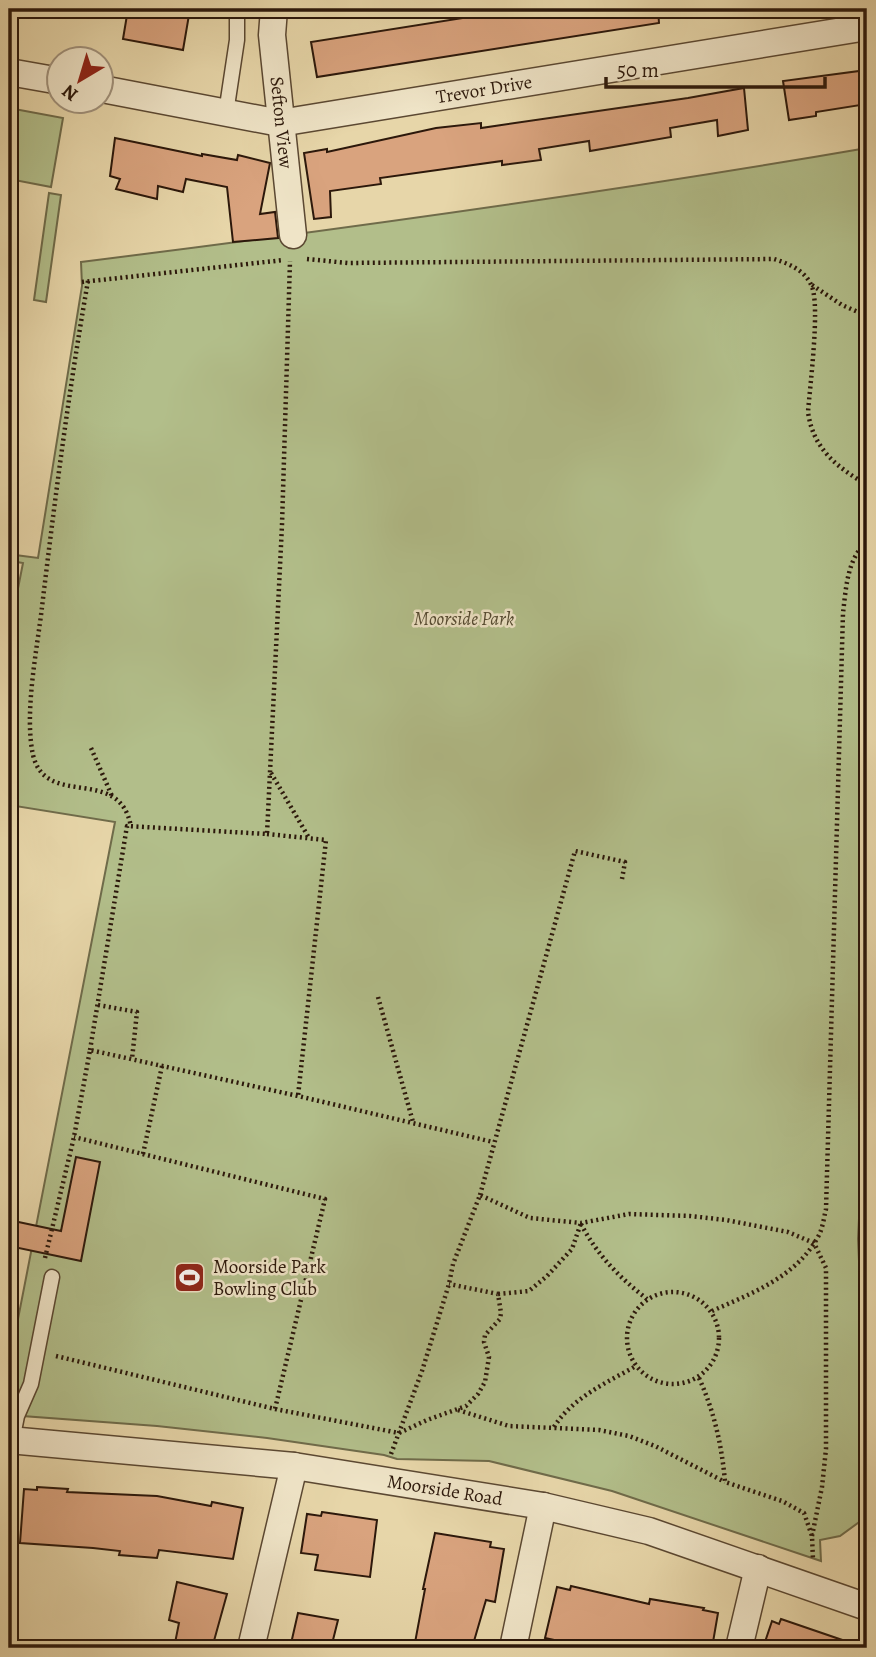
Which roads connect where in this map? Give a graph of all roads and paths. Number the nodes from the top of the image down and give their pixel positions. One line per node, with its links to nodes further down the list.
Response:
1 (237, 9): 7 (lane)
2 (274, 9): 8 (street, Sefton View)
3 (867, 27): 8 (street, Trevor Drive)
4 (9, 72): 5 (street)
5 (46, 79)
6 (116, 92): 7 (street, Trevor Drive)
7 (226, 113): 8 (street, Trevor Drive)
8 (280, 123): 9 (street, Sefton View)
9 (291, 247): 10 (path); 15 (path); 16 (path)
10 (811, 284): 11 (path); 12 (path)
11 (867, 316)
12 (867, 485)
13 (867, 542): 33 (path)
14 (91, 748): 16 (path)
15 (270, 772): 18 (path); 19 (path)
16 (113, 797): 17 (path)
17 (131, 827): 18 (path); 22 (path)
18 (267, 834): 19 (path)
19 (310, 838): 26 (path)
20 (622, 880): 29 (path)
21 (378, 997): 27 (path)
22 (98, 1005): 23 (path); 24 (path)
23 (90, 1050): 24 (path); 28 (path)
24 (132, 1059): 25 (path)
25 (162, 1066): 26 (path); 30 (path)
26 (298, 1096): 27 (path)
27 (413, 1123): 29 (path)
28 (74, 1138): 30 (path); 34 (path)
29 (493, 1142): 31 (path)
30 (143, 1154): 42 (path)
31 (480, 1195): 32 (path); 35 (path)
32 (581, 1223): 33 (path); 36 (path); 37 (path)
33 (814, 1243): 38 (path); 51 (path)
34 (52, 1277): 39 (lane)
35 (449, 1284): 36 (path); 45 (path)
36 (498, 1294): 43 (path)
37 (647, 1300): 38 (path); 40 (path)
38 (712, 1311): 41 (path)
39 (38, 1351): 42 (path); 46 (lane)
40 (635, 1366): 41 (path); 44 (path)
41 (699, 1378): 49 (path)
42 (275, 1409): 45 (path)
43 (458, 1410): 44 (path); 45 (path)
44 (554, 1427): 49 (path)
45 (399, 1433): 47 (path)
46 (10, 1440): 48 (street, Moorside Road)
47 (388, 1464)
48 (293, 1466): 50 (street, Moorside Road); 55 (street)
49 (725, 1482): 51 (path)
50 (543, 1506): 53 (street, Moorside Road); 56 (street)
51 (812, 1536): 52 (path)
52 (813, 1564)
53 (758, 1568): 54 (street, Moorside Road); 57 (street)
54 (867, 1606)
55 (251, 1648)
56 (513, 1648)
57 (739, 1648)

